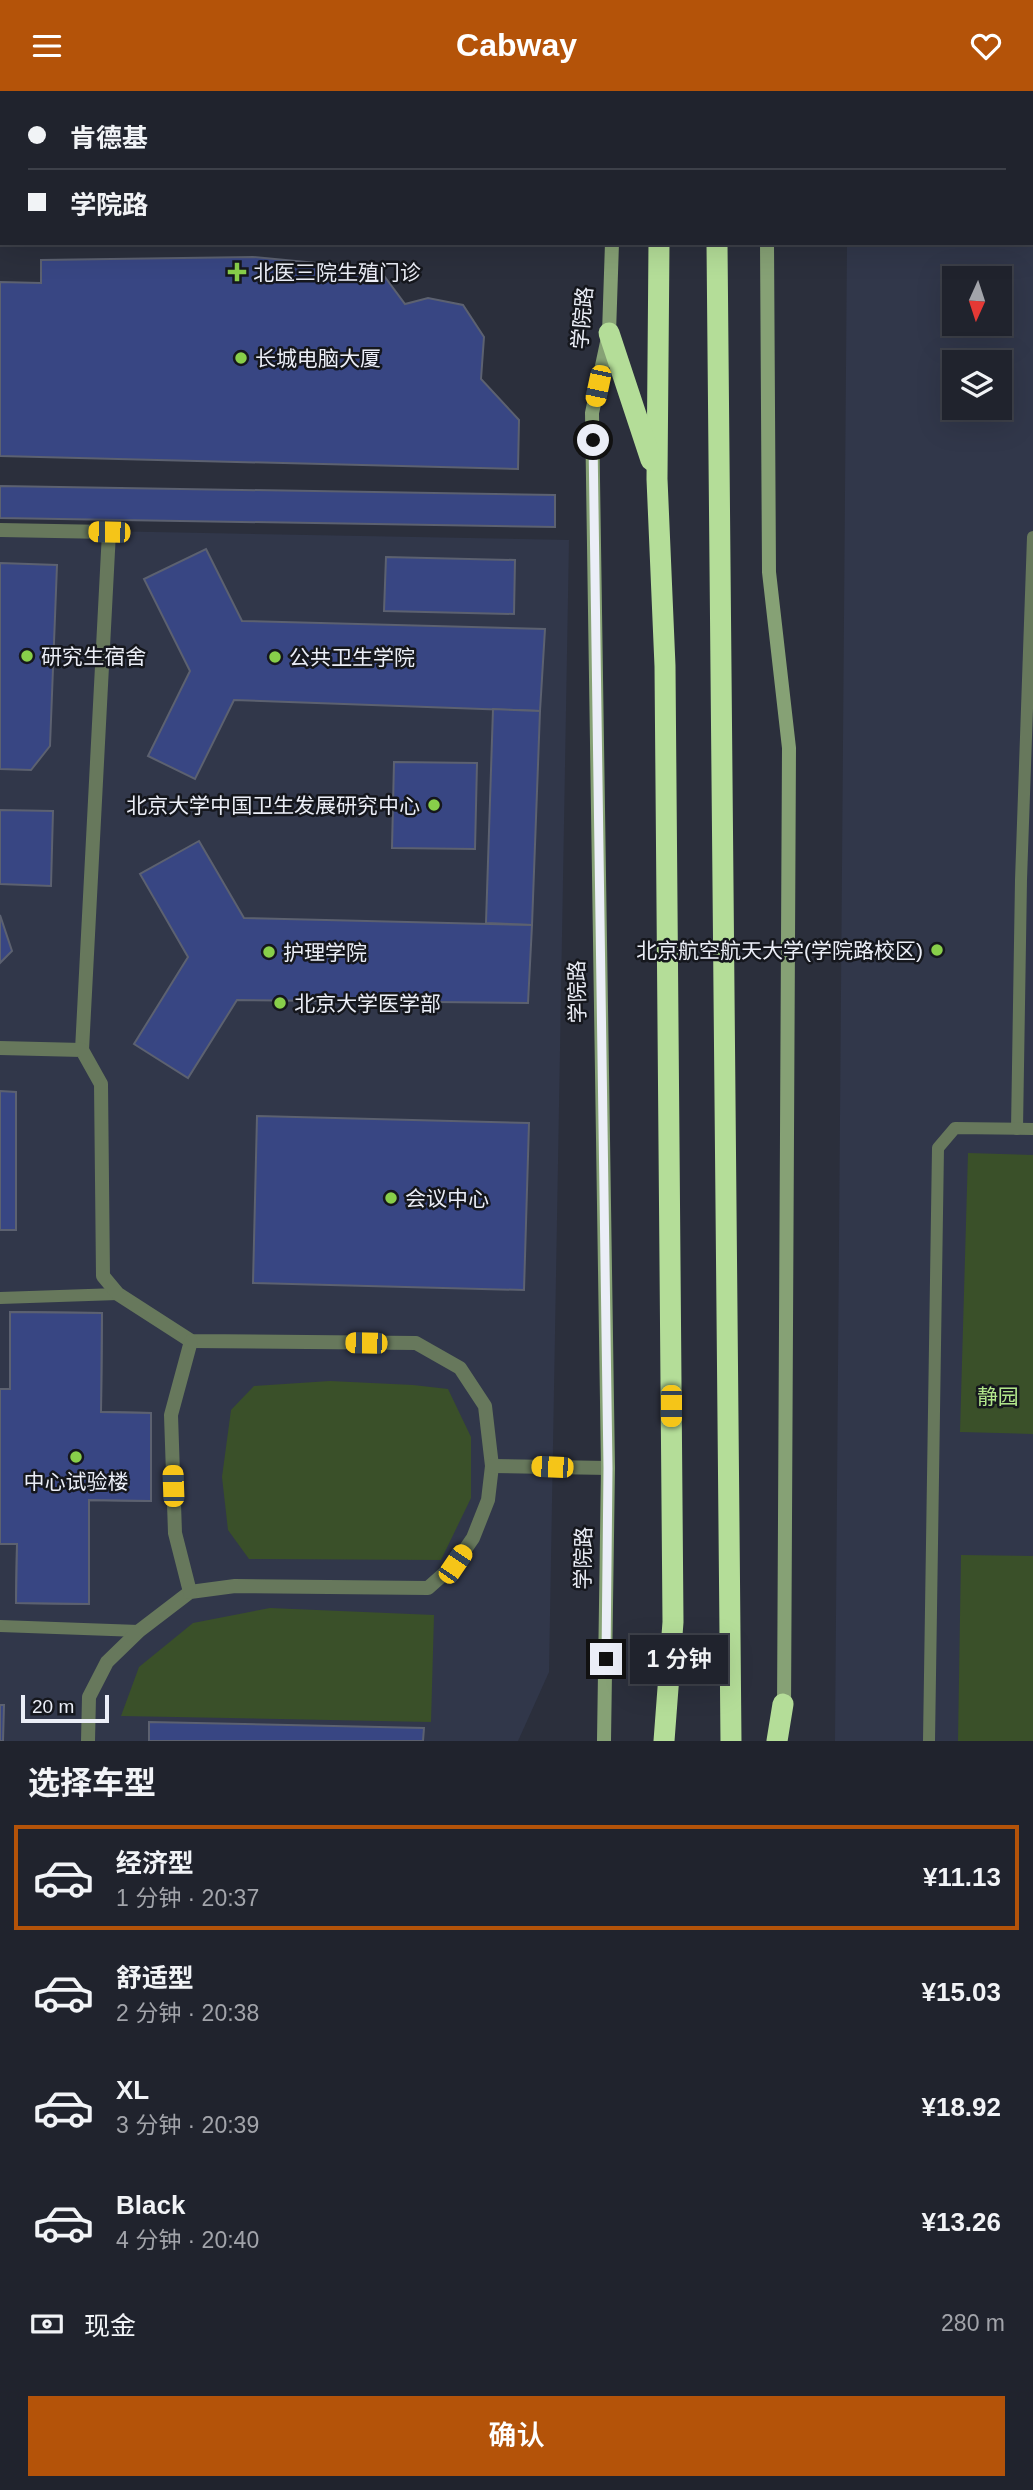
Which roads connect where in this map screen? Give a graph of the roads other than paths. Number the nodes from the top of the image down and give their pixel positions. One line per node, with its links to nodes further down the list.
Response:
1 (612, 245): 5 (street, 学院路)
2 (659, 245): 6 (highway)
3 (717, 245): 26 (highway)
4 (767, 245): 22 (street)
5 (609, 333): 6 (highway); 18 (street, 学院路)
6 (657, 479): 23 (highway)
7 (0, 530): 11 (street)
8 (1032, 537): 9 (lane)
9 (1027, 880): 12 (lane)
10 (0, 1048): 11 (street)
11 (82, 1050): 14 (street)
12 (1017, 1129): 13 (lane); 29 (lane)
13 (1033, 1129)
14 (118, 1294): 15 (lane); 16 (street)
15 (0, 1298)
16 (191, 1341): 17 (street); 19 (street)
17 (492, 1466): 18 (street); 19 (street)
18 (608, 1468): 25 (street, 学院路)
19 (190, 1592): 21 (street)
20 (0, 1626): 21 (lane)
21 (139, 1631): 24 (street)
22 (783, 1704): 27 (highway); 28 (street)
23 (663, 1740)
24 (88, 1741)
25 (604, 1741)
26 (732, 1741)
27 (777, 1741)
28 (788, 1741)
29 (929, 1741)

